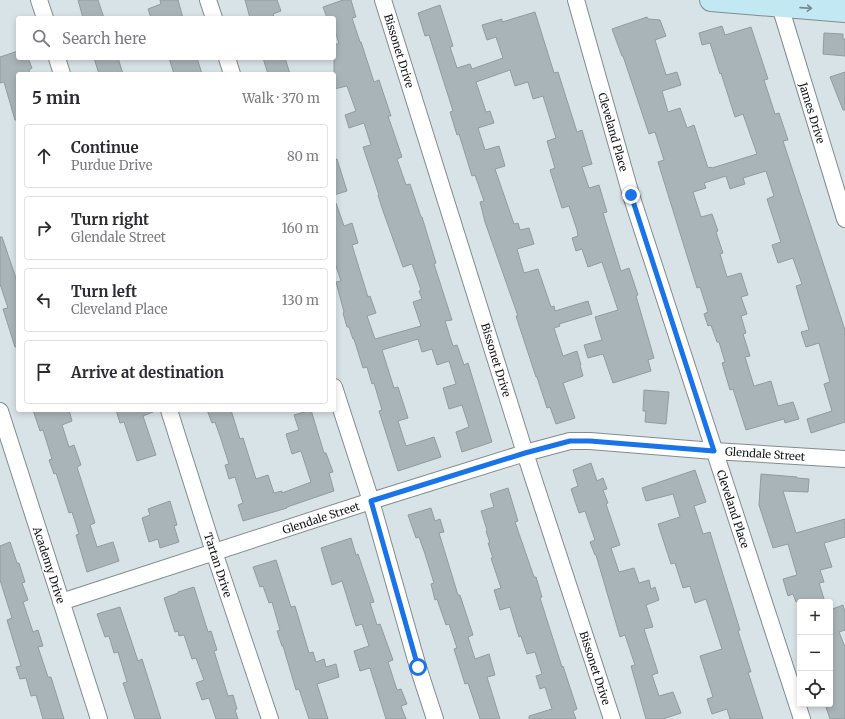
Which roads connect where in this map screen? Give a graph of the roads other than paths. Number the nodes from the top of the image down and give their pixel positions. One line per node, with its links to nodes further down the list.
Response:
1 (39, 0): 10 (street)
2 (208, 0): 11 (street)
3 (383, 0): 21 (street, Bissonet Drive)
4 (576, 0): 20 (street, Cleveland Place)
5 (711, 0): 8 (main road)
6 (836, 0): 7 (main road)
7 (845, 3)
8 (780, 6): 9 (main road, one-way to 9); 16 (street, James Drive)
9 (845, 11)
10 (44, 16)
11 (213, 16)
12 (58, 60): 14 (street)
13 (228, 60): 15 (street)
14 (61, 72)
15 (231, 72)
16 (845, 219)
17 (336, 393): 23 (street)
18 (0, 411): 25 (street, Academy Drive)
19 (170, 412): 24 (street, Tartan Drive)
20 (714, 451): 21 (street, Glendale Street); 22 (street, Glendale Street); 30 (street, Cleveland Place)
21 (525, 453): 23 (street, Glendale Street); 29 (street, Bissonet Drive)
22 (845, 459)
23 (371, 501): 24 (street, Glendale Street); 28 (street)
24 (214, 552): 25 (street, Glendale Street); 27 (street, Tartan Drive)
25 (61, 602): 26 (street, Academy Drive)
26 (99, 719)
27 (270, 719)
28 (435, 719)
29 (612, 719)
30 (802, 719)

